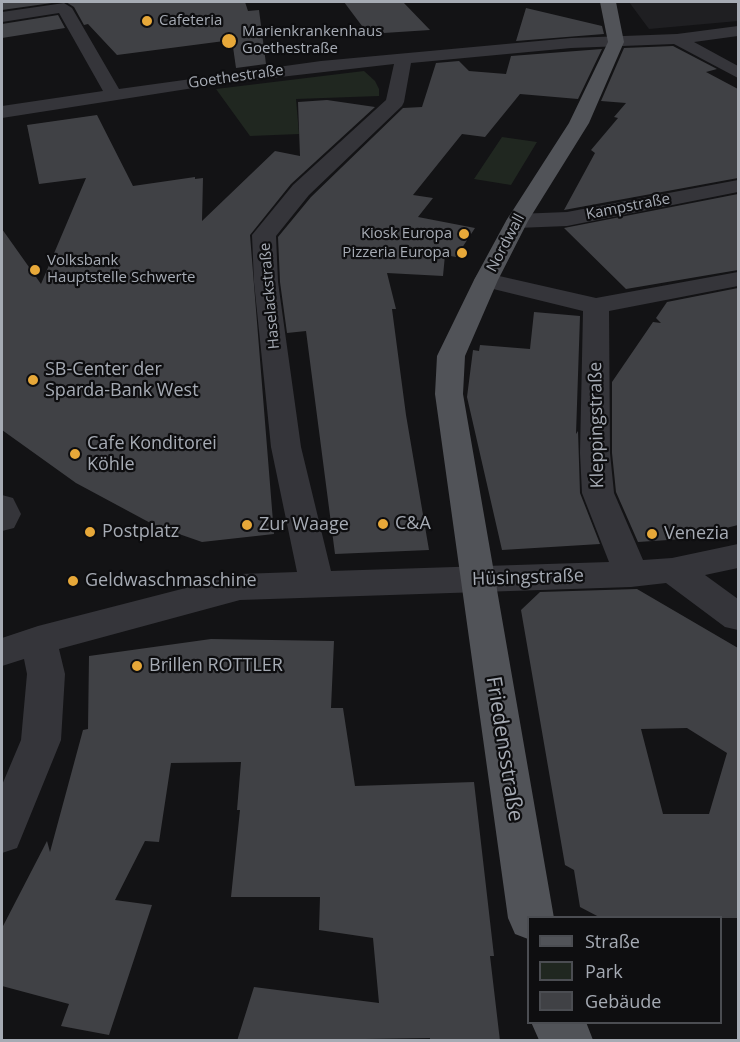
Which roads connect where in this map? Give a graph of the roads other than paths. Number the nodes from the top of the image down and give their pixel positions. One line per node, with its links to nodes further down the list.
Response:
1 (608, 2): 6 (main road)
2 (63, 5): 3 (street); 9 (street)
3 (2, 17)
4 (738, 31): 5 (street)
5 (677, 39): 6 (street); 8 (street)
6 (616, 42): 7 (street, Goethestraße); 12 (main road, Nordwall)
7 (400, 58): 9 (street, Goethestraße); 22 (street, Haselackstraße)
8 (738, 73)
9 (114, 95): 10 (street, Goethestraße)
10 (2, 112)
11 (738, 186): 12 (street, Kampstraße)
12 (517, 220): 14 (main road, Nordwall)
13 (738, 279): 15 (street)
14 (486, 280): 15 (street); 21 (main road, Nordwall)
15 (596, 306): 20 (street, Kleppingstraße)
16 (2, 506): 17 (street)
17 (2, 520)
18 (738, 556): 19 (street, Hüsingstraße)
19 (672, 570): 20 (street, Hüsingstraße); 23 (street)
20 (631, 574): 21 (street, Hüsingstraße)
21 (478, 580): 22 (street, Hüsingstraße); 27 (main road, Friedensstraße)
22 (317, 584): 24 (street)
23 (738, 617)
24 (38, 640): 25 (street); 26 (street)
25 (2, 652)
26 (2, 834)
27 (531, 916)
28 (557, 1024): 29 (main road)
29 (568, 1041)

